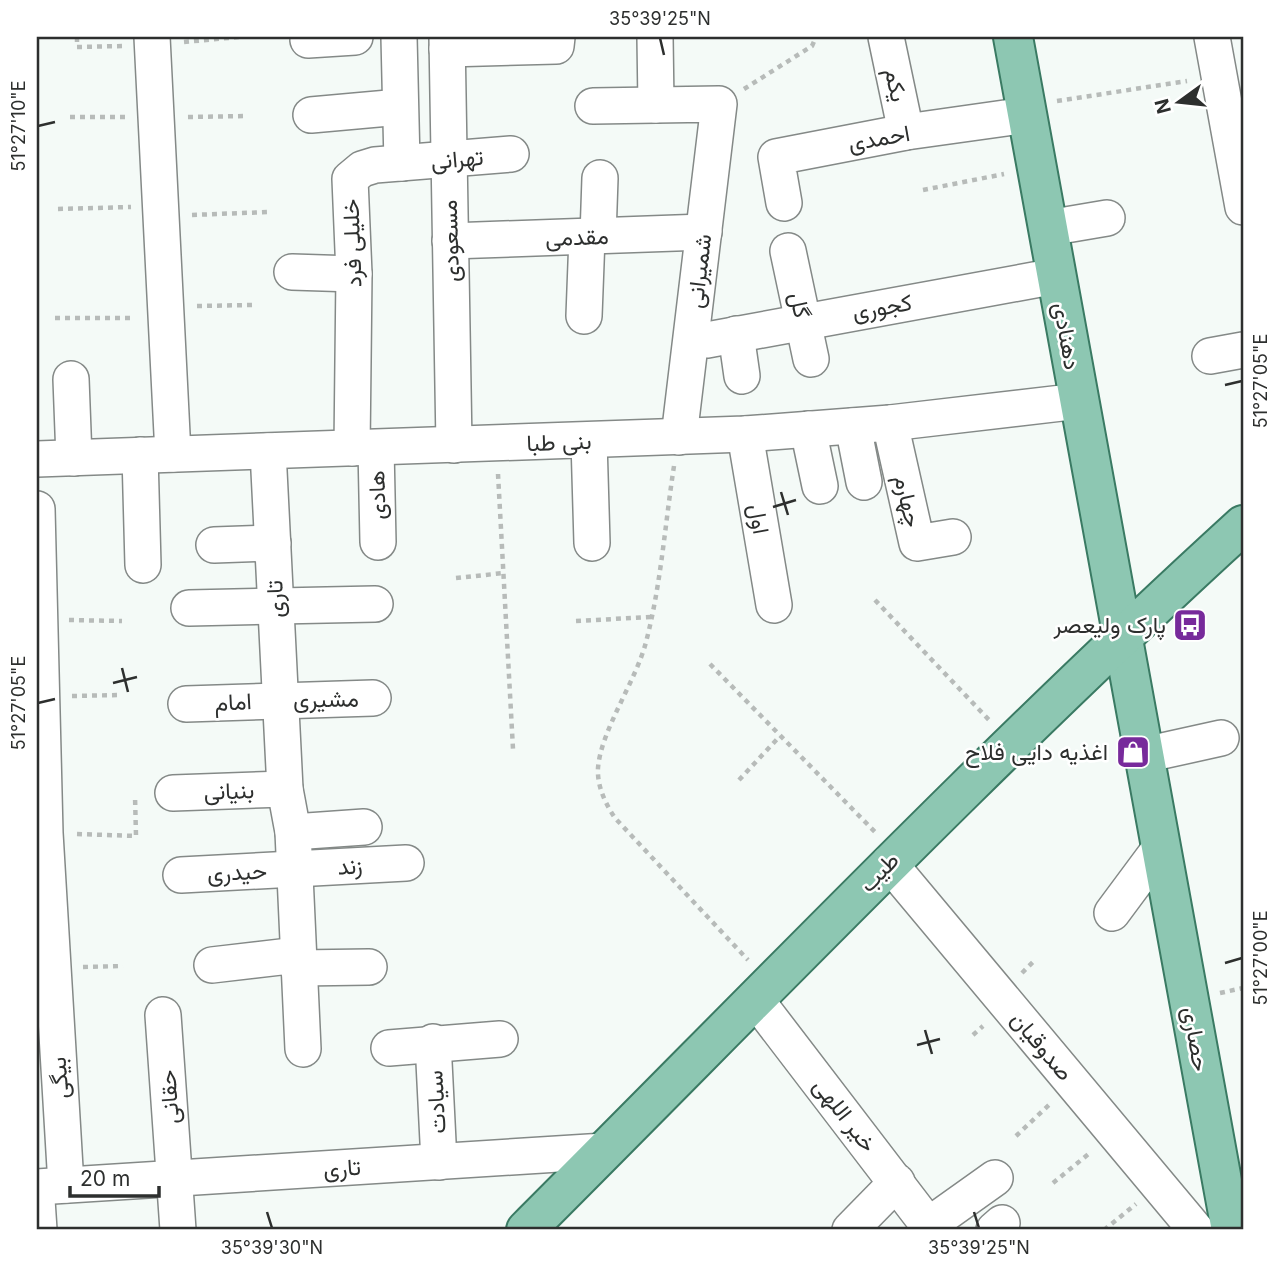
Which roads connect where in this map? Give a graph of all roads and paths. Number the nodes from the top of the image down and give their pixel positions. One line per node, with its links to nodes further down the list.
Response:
1 (77, 37): 12 (path)
2 (239, 37): 12 (path)
3 (355, 37): 11 (street)
4 (399, 37): 18 (street)
5 (557, 37): 13 (street)
6 (655, 37): 16 (street)
7 (816, 37): 15 (path)
8 (886, 37): 24 (street, یکم)
9 (1013, 37): 19 (main road, دهنادی)
10 (1212, 37): 14 (street)
11 (308, 40)
12 (152, 41): 23 (street)
13 (447, 43): 26 (street, مسعودی)
14 (1219, 77): 19 (path); 32 (street)
15 (719, 104): 16 (street); 38 (street, شمیرانی)
16 (656, 105): 17 (street)
17 (593, 106)
18 (400, 107): 21 (street); 27 (street)
19 (1026, 111): 24 (street, احمدی); 28 (main road, دهنادی)
20 (247, 116): 23 (path)
21 (311, 116)
22 (70, 117): 23 (path)
23 (156, 118): 34 (street)
24 (906, 132): 31 (street, احمدی)
25 (511, 154): 26 (street, تهرانی)
26 (447, 161): 27 (street, تهرانی); 40 (street, مسعودی)
27 (402, 163): 43 (street, خلیلی فرد)
28 (1037, 168): 30 (path); 37 (main road, دهنادی)
29 (600, 178): 39 (street)
30 (923, 190)
31 (784, 203)
32 (1243, 206)
33 (58, 209): 34 (path)
34 (161, 212): 35 (path); 46 (street)
35 (268, 212)
36 (1107, 218): 37 (street)
37 (1048, 228): 44 (main road, دهنادی)
38 (704, 232): 39 (street, مقدمی); 58 (street, شمیرانی)
39 (592, 237): 40 (street, مقدمی); 47 (street)
40 (450, 242): 61 (street, مسعودی)
41 (788, 251): 49 (street, گل)
42 (292, 272): 43 (street)
43 (354, 274): 62 (street, خلیلی فرد)
44 (1056, 275): 49 (street, کجوری); 53 (main road, دهنادی)
45 (252, 305): 46 (path)
46 (166, 312): 48 (path); 64 (street)
47 (584, 316)
48 (55, 318)
49 (804, 322): 50 (street, گل); 51 (street, کجوری)
50 (811, 359)
51 (742, 376)
52 (71, 379): 65 (street)
53 (1079, 401): 54 (street, بنی طبا); 88 (main road, دهنادی)
54 (890, 424): 55 (street, بنی طبا); 71 (street, چهارم)
55 (853, 426): 56 (street, بنی طبا); 67 (street)
56 (808, 429): 57 (street, بنی طبا); 68 (street)
57 (745, 434): 58 (street, بنی طبا); 81 (street, اول)
58 (679, 437): 59 (street, بنی طبا); 84 (path)
59 (589, 441): 60 (street, بنی طبا); 74 (street)
60 (496, 444): 61 (street, بنی طبا); 77 (path)
61 (454, 445): 62 (street, بنی طبا)
62 (364, 448): 63 (street, بنی طبا); 72 (street, هادی)
63 (268, 451): 64 (street, بنی طبا); 73 (street, تاری)
64 (157, 455): 65 (street, بنی طبا); 76 (street)
65 (74, 458): 66 (street, بنی طبا)
66 (37, 459)
67 (864, 482)
68 (820, 486)
69 (37, 509): 85 (street, بیگی)
70 (1243, 525): 88 (main road, طیب)
71 (953, 537)
72 (378, 542)
73 (273, 543): 75 (street); 83 (street, تاری)
74 (592, 543)
75 (214, 545)
76 (143, 565)
77 (504, 573): 78 (path); 98 (path)
78 (456, 578)
79 (875, 600): 97 (path)
80 (375, 604): 83 (street)
81 (774, 605)
82 (189, 608): 83 (street)
83 (275, 608): 93 (street, تاری)
84 (651, 617): 87 (path); 116 (path)
85 (39, 619): 86 (path); 91 (street, بیگی)
86 (122, 621)
87 (576, 621)
88 (1122, 635): 97 (main road, طیب); 99 (main road, حصاری)
89 (710, 664): 95 (path)
90 (120, 695): 91 (path)
91 (40, 696): 106 (street, بیگی)
92 (373, 698): 93 (street, مشیری)
93 (280, 700): 94 (street, امام); 101 (street, تاری)
94 (186, 704)
95 (780, 736): 100 (path); 108 (path)
96 (1221, 738): 99 (street)
97 (1012, 743): 108 (main road, طیب)
98 (513, 749)
99 (1144, 755): 107 (main road, حصاری)
100 (739, 780)
101 (285, 789): 102 (street, بنیانی); 105 (street, تاری)
102 (173, 793)
103 (135, 796): 106 (path)
104 (364, 827): 105 (street)
105 (293, 832): 110 (street, تاری)
106 (41, 833): 131 (street, بیگی)
107 (1161, 847): 112 (street); 138 (main road, حصاری)
108 (893, 858): 116 (main road, طیب); 122 (street, صدوقیان)
109 (406, 863): 110 (street, زند)
110 (293, 869): 111 (street, حیدری); 113 (street, تاری)
111 (181, 875)
112 (1112, 913)
113 (298, 961): 114 (street); 115 (street); 121 (street, تاری)
114 (212, 965)
115 (369, 967)
116 (764, 992): 125 (main road, طیب); 129 (street, خیر اللهی)
117 (163, 1016): 128 (street, حقانی)
118 (500, 1040): 119 (street)
119 (433, 1042): 120 (street); 126 (street, سیادت)
120 (389, 1048)
121 (303, 1049)
122 (1073, 1083): 123 (street, صدوقیان); 124 (path)
123 (1115, 1133): 130 (path); 137 (street, صدوقیان)
124 (1016, 1136)
125 (605, 1151): 126 (street, تاری); 135 (main road, طیب)
126 (439, 1162): 128 (street, تاری)
127 (995, 1178): 132 (street)
128 (175, 1179): 131 (street, تاری); 134 (street)
129 (897, 1182): 132 (street, خیر اللهی); 136 (street)
130 (1053, 1182)
131 (46, 1191): 133 (street, بیگی)
132 (930, 1228)
133 (39, 1230)
134 (178, 1230)
135 (526, 1230)
136 (850, 1230)
137 (1196, 1230)
138 (1231, 1230)

